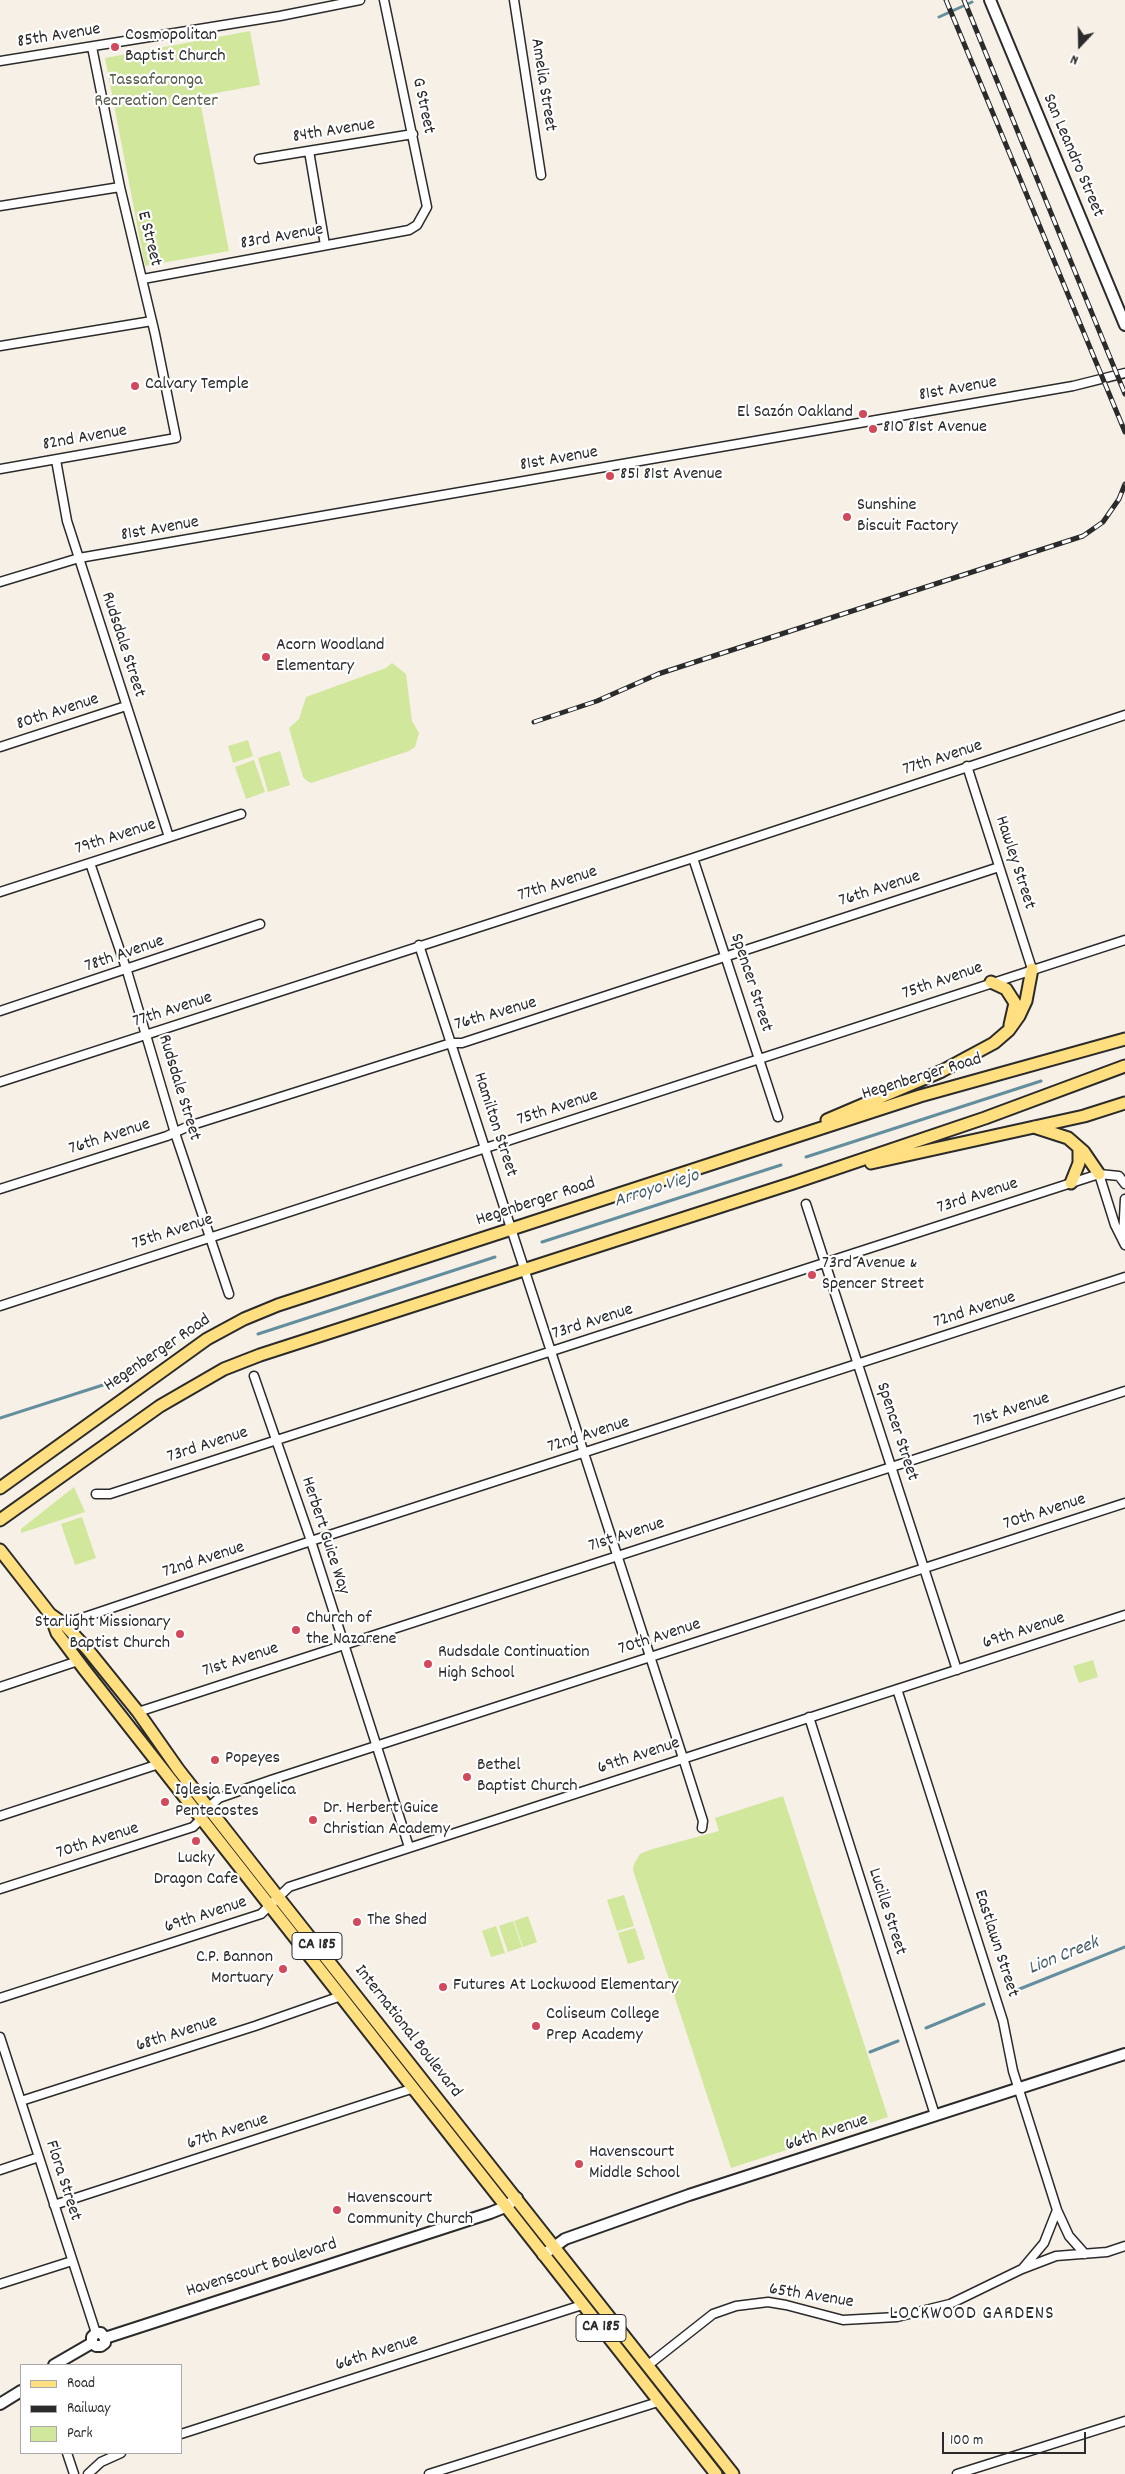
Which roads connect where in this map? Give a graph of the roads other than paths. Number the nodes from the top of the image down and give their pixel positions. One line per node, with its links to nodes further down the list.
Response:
1 (360, 0): 5 (street, 85th Avenue)
2 (384, 0): 7 (street, G Street)
3 (514, 0): 10 (street, Amelia Street)
4 (990, 0): 17 (street, San Leandro Street)
5 (92, 47): 6 (street, 85th Avenue); 11 (street, E Street)
6 (0, 61)
7 (413, 134): 8 (street, 84th Avenue); 13 (street, G Street)
8 (308, 151): 9 (street, 84th Avenue); 14 (street)
9 (259, 159)
10 (541, 175)
11 (120, 187): 12 (street); 15 (street, E Street)
12 (0, 206)
13 (422, 218): 14 (street, 83rd Avenue)
14 (325, 245): 15 (street, 83rd Avenue)
15 (143, 279): 16 (street, E Street)
16 (152, 321): 18 (street); 20 (street, E Street)
17 (1125, 325)
18 (0, 346)
19 (1125, 372): 23 (street, 81st Avenue)
20 (176, 438): 21 (street, 82nd Avenue)
21 (56, 460): 22 (street, 82nd Avenue); 23 (street, Rudsdale Street)
22 (0, 469)
23 (80, 558): 24 (street, 81st Avenue); 25 (street, Rudsdale Street)
24 (0, 582)
25 (126, 706): 27 (street, 80th Avenue); 30 (street, Rudsdale Street)
26 (1125, 715): 28 (street, 77th Avenue)
27 (0, 748)
28 (967, 766): 31 (street, 77th Avenue); 33 (street, Hawley Street)
29 (241, 814): 30 (street, 79th Avenue)
30 (169, 837): 32 (street, 79th Avenue)
31 (693, 858): 37 (street, 77th Avenue); 38 (street, Spencer Street)
32 (90, 863): 34 (street, 79th Avenue); 40 (street, Rudsdale Street)
33 (999, 867): 38 (street, 76th Avenue); 39 (street, Hawley Street)
34 (0, 892)
35 (260, 924): 40 (street, 78th Avenue)
36 (1125, 940): 39 (street, 75th Avenue)
37 (419, 945): 44 (street, 77th Avenue); 46 (street, Hamilton Street)
38 (726, 957): 46 (street, 76th Avenue); 47 (street, Spencer Street)
39 (1032, 969): 41 (street, 75th Avenue); 43 (main road)
40 (127, 971): 42 (street, 78th Avenue); 44 (street, Rudsdale Street)
41 (991, 982): 43 (main road); 47 (street, 75th Avenue)
42 (0, 1011)
43 (1009, 1030): 54 (main road)
44 (146, 1036): 49 (street, 77th Avenue); 53 (street, Rudsdale Street)
45 (1125, 1039): 54 (main road, Hegenberger Road)
46 (451, 1043): 53 (street, 76th Avenue); 55 (street, Hamilton Street)
47 (759, 1060): 51 (street, Spencer Street); 55 (street, 75th Avenue)
48 (1125, 1066): 58 (main road)
49 (0, 1082)
50 (1125, 1103): 52 (main road)
51 (778, 1117)
52 (1032, 1126): 56 (main road); 58 (main road)
53 (175, 1133): 61 (street, 76th Avenue); 65 (street, Rudsdale Street)
54 (785, 1140): 64 (main road, Hegenberger Road)
55 (486, 1148): 64 (street, Hamilton Street); 65 (street, 75th Avenue)
56 (1078, 1148): 57 (main road); 59 (main road)
57 (1099, 1174): 59 (street, 73rd Avenue); 60 (street); 66 (street)
58 (798, 1181): 68 (main road)
59 (1072, 1183): 67 (street, 73rd Avenue)
60 (1125, 1184)
61 (0, 1189)
62 (1125, 1199): 66 (street)
63 (806, 1204): 67 (street, Spencer Street)
64 (511, 1229): 68 (street, Hamilton Street); 79 (main road, Hegenberger Road)
65 (210, 1236): 70 (street, Rudsdale Street); 71 (street, 75th Avenue)
66 (1124, 1242)
67 (826, 1262): 72 (street, 73rd Avenue); 73 (street, Spencer Street)
68 (525, 1271): 72 (street, Hamilton Street); 82 (main road)
69 (1125, 1278): 73 (street, 72nd Avenue)
70 (230, 1294)
71 (0, 1306)
72 (551, 1352): 76 (street, 73rd Avenue); 77 (street, Hamilton Street)
73 (858, 1364): 77 (street, 72nd Avenue); 78 (street, Spencer Street)
74 (254, 1376): 76 (street, Herbert Guice Way)
75 (1125, 1390): 78 (street, 71st Avenue)
76 (277, 1440): 80 (street, 73rd Avenue); 83 (street, Herbert Guice Way)
77 (584, 1453): 83 (street, 72nd Avenue); 85 (street, Hamilton Street)
78 (891, 1466): 85 (street, 71st Avenue); 86 (street, Spencer Street)
79 (0, 1488)
80 (96, 1494)
81 (1125, 1503): 86 (street, 70th Avenue)
82 (0, 1520)
83 (311, 1541): 89 (street, 72nd Avenue); 90 (street, Herbert Guice Way)
84 (0, 1550): 87 (main road, International Boulevard / CA 185)
85 (617, 1555): 90 (street, 71st Avenue); 91 (street, Hamilton Street)
86 (924, 1568): 91 (street, 70th Avenue); 93 (street, Spencer Street)
87 (50, 1614): 89 (main road, International Boulevard / CA 185); 92 (main road, International Boulevard / CA 185)
88 (1125, 1615): 93 (street, 69th Avenue)
89 (64, 1624): 96 (main road, International Boulevard / CA 185)
90 (343, 1644): 96 (street, 71st Avenue); 98 (street, Herbert Guice Way)
91 (650, 1656): 98 (street, 70th Avenue); 99 (street, Hamilton Street)
92 (78, 1661): 94 (street); 100 (main road, International Boulevard / CA 185)
93 (957, 1670): 95 (street, 69th Avenue)
94 (0, 1687)
95 (898, 1689): 97 (street, 69th Avenue); 113 (street, Eastlawn Street)
96 (138, 1712): 101 (main road, International Boulevard / CA 185)
97 (808, 1717): 99 (street, 69th Avenue); 116 (street, Lucille Street)
98 (376, 1745): 101 (street, 70th Avenue); 105 (street, Herbert Guice Way)
99 (683, 1758): 104 (street, Hamilton Street); 105 (street, 69th Avenue)
100 (159, 1764): 102 (street); 103 (main road, International Boulevard / CA 185)
101 (208, 1808): 107 (main road, International Boulevard / CA 185)
102 (0, 1816)
103 (202, 1818): 106 (street, 70th Avenue); 107 (main road, International Boulevard / CA 185)
104 (702, 1828)
105 (409, 1847): 107 (street, 69th Avenue)
106 (0, 1889)
107 (274, 1901): 108 (main road, International Boulevard / CA 185); 109 (street, 69th Avenue); 119 (main road, International Boulevard / CA 185)
108 (341, 1996): 114 (main road, International Boulevard / CA 185); 115 (street, 68th Avenue)
109 (0, 1998)
110 (0, 2037): 112 (street, Flora Street)
111 (1125, 2054): 113 (street, 66th Avenue)
112 (3, 2056): 115 (street, Flora Street)
113 (1018, 2088): 116 (street, 66th Avenue); 122 (street, Eastlawn Street)
114 (411, 2089): 120 (street, 67th Avenue); 121 (main road, International Boulevard / CA 185)
115 (21, 2101): 117 (street, Flora Street)
116 (935, 2115): 123 (street, 66th Avenue)
117 (39, 2157): 118 (street); 120 (street, Flora Street)
118 (0, 2170)
119 (517, 2198): 121 (street, Havenscourt Boulevard); 123 (main road, International Boulevard / CA 185)
120 (54, 2205): 127 (street, Flora Street)
121 (504, 2207): 126 (main road, International Boulevard / CA 185); 131 (street, Havenscourt Boulevard)
122 (1057, 2210): 125 (street, Eastlawn Street); 128 (street)
123 (555, 2246): 126 (street, 66th Avenue); 133 (main road, International Boulevard / CA 185)
124 (1125, 2246): 125 (street, 65th Avenue)
125 (1085, 2254): 128 (street, 65th Avenue)
126 (543, 2255): 130 (main road, International Boulevard / CA 185)
127 (72, 2261): 129 (street); 131 (street, Flora Street)
128 (1022, 2269): 133 (street, 65th Avenue)
129 (0, 2284)
130 (582, 2305): 135 (main road, International Boulevard / CA 185); 138 (street, 66th Avenue)
131 (98, 2338): 132 (street, Havenscourt Boulevard)
132 (56, 2364)
133 (647, 2366): 145 (main road, International Boulevard / CA 185)
134 (20, 2392): 136 (street)
135 (658, 2402): 143 (street); 144 (main road, International Boulevard / CA 185)
136 (0, 2404)
137 (1125, 2421): 146 (street)
138 (182, 2434)
139 (68, 2454): 141 (street)
140 (119, 2454): 142 (street)
141 (74, 2474)
142 (88, 2474)
143 (429, 2474)
144 (716, 2474)
145 (733, 2474)
146 (957, 2474)

